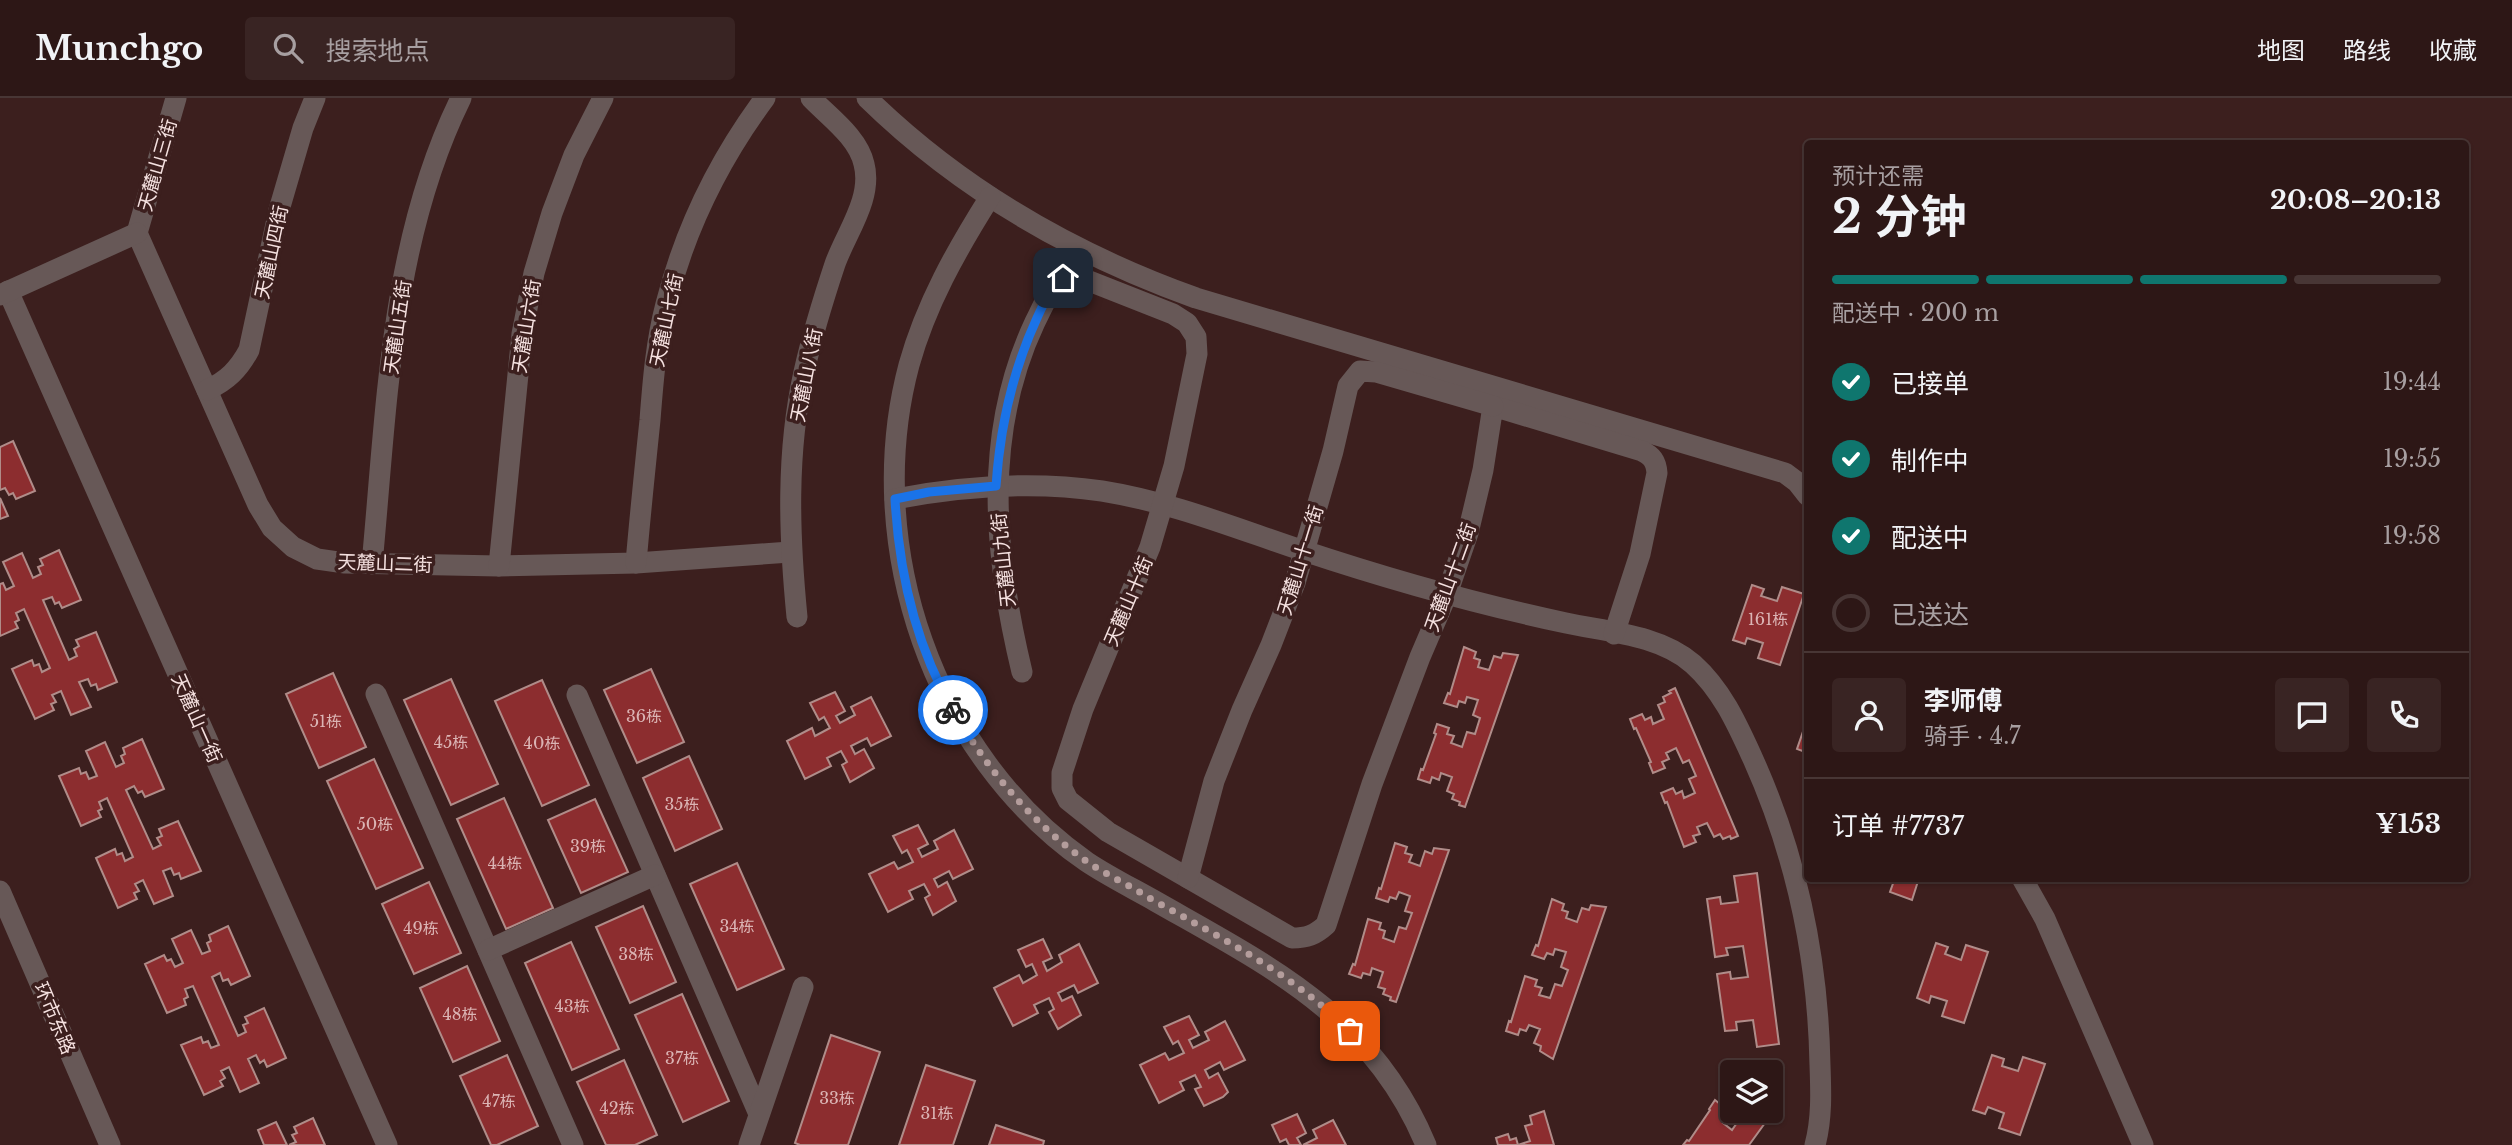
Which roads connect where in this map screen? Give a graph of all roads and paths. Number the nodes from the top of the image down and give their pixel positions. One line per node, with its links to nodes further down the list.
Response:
1 (176, 98): 9 (street, 天麓山三街)
2 (315, 98): 12 (street, 天麓山四街)
3 (461, 98): 20 (street, 天麓山五街)
4 (603, 98): 22 (street, 天麓山六街)
5 (765, 98): 21 (street, 天麓山七街)
6 (811, 98): 19 (street, 天麓山八街)
7 (867, 98): 8 (street)
8 (989, 197): 15 (street); 16 (street)
9 (137, 233): 10 (street); 12 (street, 天麓山二街)
10 (4, 293): 37 (street, 天麓山一街)
11 (1128, 296): 14 (street, 天麓山九街); 17 (street, 天麓山十街)
12 (206, 390): 20 (street, 天麓山二街)
13 (1493, 406): 18 (street, 天麓山十一街); 23 (street, 天麓山十二街); 25 (street)
14 (996, 486): 16 (street); 17 (street); 26 (street, 天麓山九街)
15 (1804, 491)
16 (895, 499): 40 (street)
17 (1165, 503): 18 (street); 30 (street, 天麓山十街)
18 (1304, 551): 23 (street); 30 (street, 天麓山十一街)
19 (790, 552): 21 (street, 天麓山二街); 24 (street, 天麓山八街)
20 (372, 564): 22 (street, 天麓山二街)
21 (635, 564): 22 (street, 天麓山二街)
22 (499, 566)
23 (1447, 594): 25 (street); 30 (street, 天麓山十二街)
24 (797, 617)
25 (1614, 634): 41 (street)
26 (1022, 673)
27 (376, 694): 33 (street)
28 (577, 695): 29 (street)
29 (655, 876): 33 (street); 35 (street)
30 (1188, 878)
31 (2024, 882): 42 (street)
32 (0, 891): 36 (street, 环市东路)
33 (488, 950): 38 (street)
34 (803, 987): 35 (street)
35 (759, 1114): 39 (street)
36 (110, 1145)
37 (387, 1145)
38 (573, 1145)
39 (749, 1145)
40 (1426, 1145)
41 (1815, 1145)
42 (2143, 1145)

